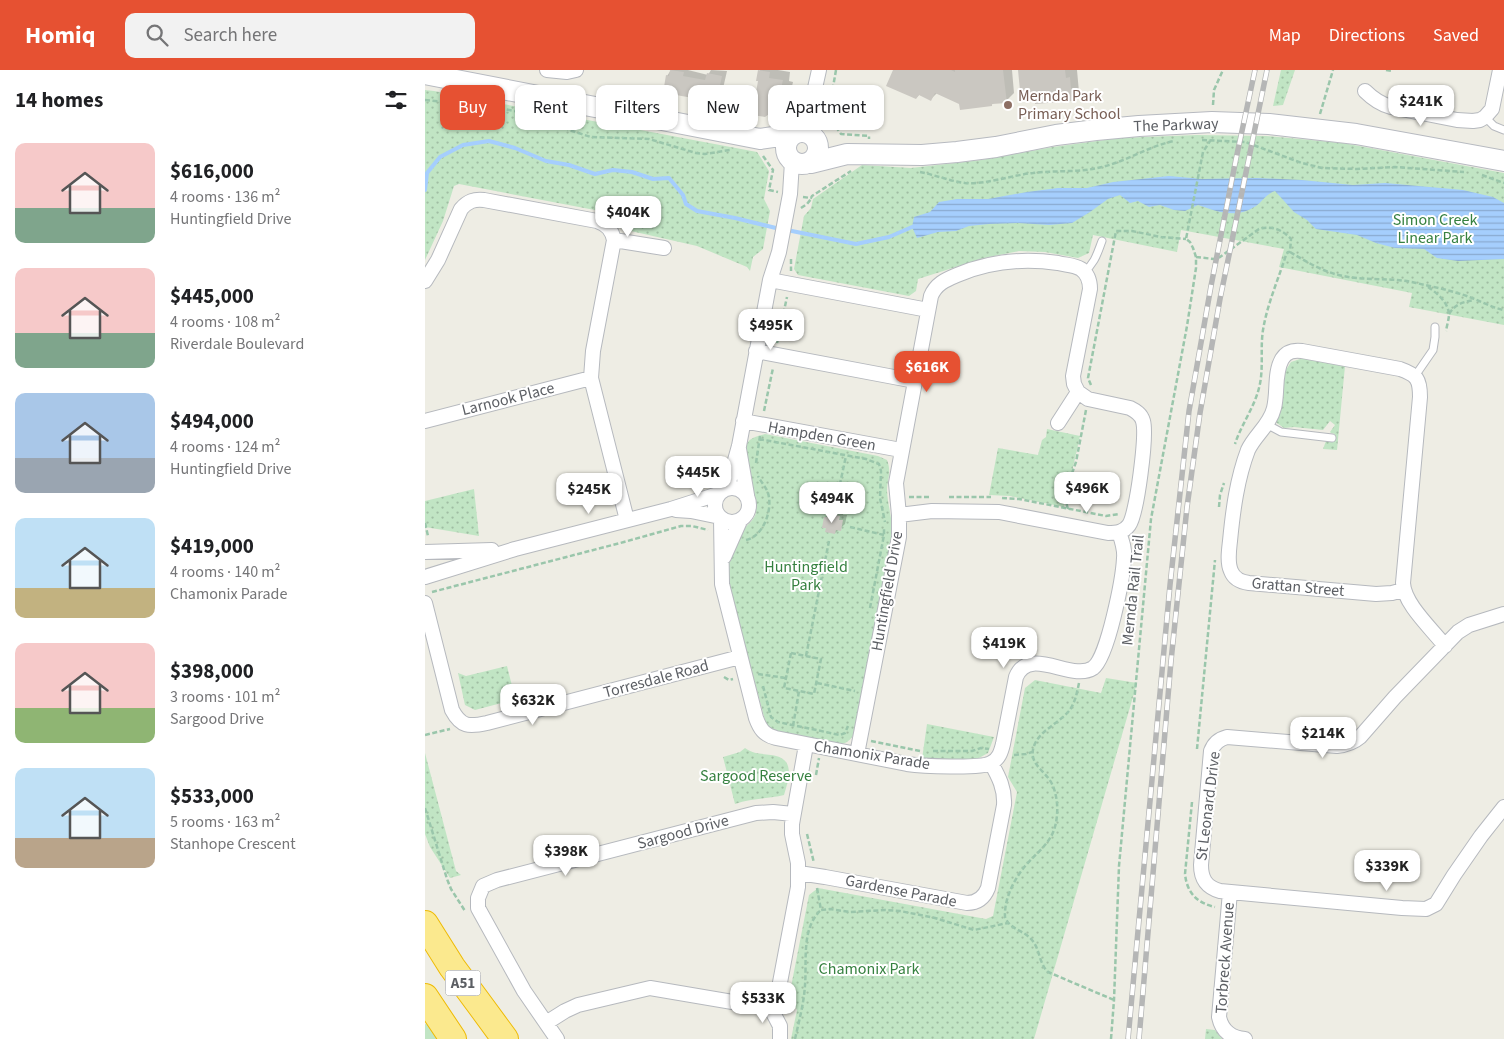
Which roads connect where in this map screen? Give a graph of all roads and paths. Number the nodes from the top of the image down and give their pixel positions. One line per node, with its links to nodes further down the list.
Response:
1 (547, 70): 2 (street)
2 (576, 70)
3 (819, 70): 14 (street)
4 (836, 70): 18 (path)
5 (1333, 70): 11 (path)
6 (1386, 70): 8 (path)
7 (1500, 70): 12 (street)
8 (1392, 71)
9 (425, 74): 15 (street)
10 (1365, 91): 12 (street)
11 (1320, 115)
12 (1485, 117): 13 (lane)
13 (1504, 130)
14 (806, 135): 15 (street); 17 (street, The Parkway); 20 (street); 20 (street)
15 (760, 139): 20 (street)
16 (1203, 152): 23 (path)
17 (847, 154): 18 (street, The Parkway); 20 (street, The Parkway)
18 (868, 154): 19 (street, The Parkway)
19 (1504, 161)
20 (799, 162): 22 (street)
21 (811, 198): 22 (path)
22 (793, 212): 31 (street)
23 (1186, 239): 28 (path); 46 (path)
24 (614, 240): 26 (street); 32 (street); 44 (street)
25 (1102, 241): 30 (lane)
26 (664, 248)
27 (1290, 252): 28 (path); 34 (path); 56 (path)
28 (1196, 257): 118 (path, Mernda Rail Trail)
29 (791, 267): 33 (path)
30 (1084, 272): 36 (street, Huntingfield Drive); 46 (street)
31 (770, 280): 33 (street); 41 (street)
32 (425, 281)
33 (789, 284): 36 (street); 42 (path)
34 (1427, 286): 35 (path); 38 (path)
35 (1477, 300): 37 (path); 38 (path)
36 (929, 310): 45 (street, Huntingfield Drive)
37 (1504, 310)
38 (1449, 314): 40 (path)
39 (1435, 327): 43 (lane)
40 (1446, 331)
41 (756, 351): 42 (street); 48 (street)
42 (775, 355): 45 (street); 51 (path)
43 (1415, 376): 50 (street, Grattan Street); 82 (street)
44 (591, 378): 47 (street, Larnook Place); 69 (street)
45 (915, 380): 55 (street, Huntingfield Drive)
46 (1083, 396): 49 (street); 65 (path); 73 (street)
47 (425, 421)
48 (743, 421): 51 (street, Hampden Green); 54 (street)
49 (1058, 423)
50 (1266, 424): 52 (lane); 82 (street, Grattan Street)
51 (762, 425): 53 (path); 55 (street, Hampden Green)
52 (1331, 438)
53 (759, 439): 57 (path); 58 (path)
54 (739, 446): 61 (street); 62 (street)
55 (901, 450): 67 (street, Huntingfield Drive)
56 (1233, 451)
57 (846, 456): 63 (path); 74 (path)
58 (755, 467)
59 (757, 474): 76 (path)
60 (1225, 477): 66 (path)
61 (723, 492): 62 (street); 64 (street); 68 (street)
62 (747, 495): 70 (street)
63 (835, 507)
64 (671, 509): 68 (street); 69 (street)
65 (1068, 509)
66 (1219, 514)
67 (899, 515): 73 (street); 103 (street, Huntingfield Drive)
68 (720, 518): 70 (street); 76 (street, Chamonix Parade)
69 (627, 520): 78 (street)
70 (741, 521): 76 (street, Chamonix Parade)
71 (425, 523): 75 (path)
72 (850, 527): 74 (path)
73 (1119, 532): 89 (street)
74 (884, 535): 84 (path)
75 (428, 536)
76 (735, 539): 83 (path); 88 (street, Chamonix Parade)
77 (829, 541): 87 (path)
78 (515, 548): 79 (street); 81 (street)
79 (425, 552)
80 (1215, 560): 100 (path)
81 (425, 577)
82 (1403, 590): 86 (street)
83 (428, 598): 95 (street)
84 (869, 613)
85 (1504, 614): 86 (street, St Leonard Drive)
86 (1445, 646): 110 (street, St Leonard Drive)
87 (806, 656): 91 (path); 92 (path)
88 (740, 657): 95 (street, Torresdale Road); 99 (street, Chamonix Parade)
89 (1081, 671): 101 (street); 102 (path)
90 (759, 673): 96 (path)
91 (817, 683): 92 (path); 93 (path)
92 (799, 691): 96 (path)
93 (855, 691)
94 (849, 719): 96 (path)
95 (461, 722): 97 (path)
96 (793, 726)
97 (425, 736)
98 (873, 742): 101 (path)
99 (806, 744): 103 (street, Chamonix Parade); 108 (street)
100 (1197, 750)
101 (1001, 752): 102 (path); 104 (street)
102 (1032, 752): 114 (path)
103 (857, 754): 104 (street, Chamonix Parade)
104 (991, 763): 109 (street, Gardense Parade)
105 (1192, 797): 113 (path)
106 (1504, 807): 110 (street, St Leonard Drive)
107 (425, 808): 112 (path)
108 (793, 814): 109 (street); 120 (street, Sargood Drive)
109 (799, 874): 119 (street)
110 (1230, 892): 113 (street, Torbreck Avenue)
111 (821, 910): 125 (path)
112 (468, 916)
113 (1228, 916): 127 (street, Torbreck Avenue)
114 (1008, 923): 116 (path); 118 (path)
115 (425, 924): 122 (highway, A51)
116 (957, 925)
117 (425, 996): 121 (highway, A51)
118 (1115, 1000): 126 (path, Mernda Rail Trail)
119 (769, 1004): 120 (street); 124 (street)
120 (546, 1023): 123 (street, Sargood Drive)
121 (453, 1039)
122 (505, 1039)
123 (557, 1039)
124 (779, 1039)
125 (795, 1039)
126 (1111, 1039)
127 (1245, 1039)

